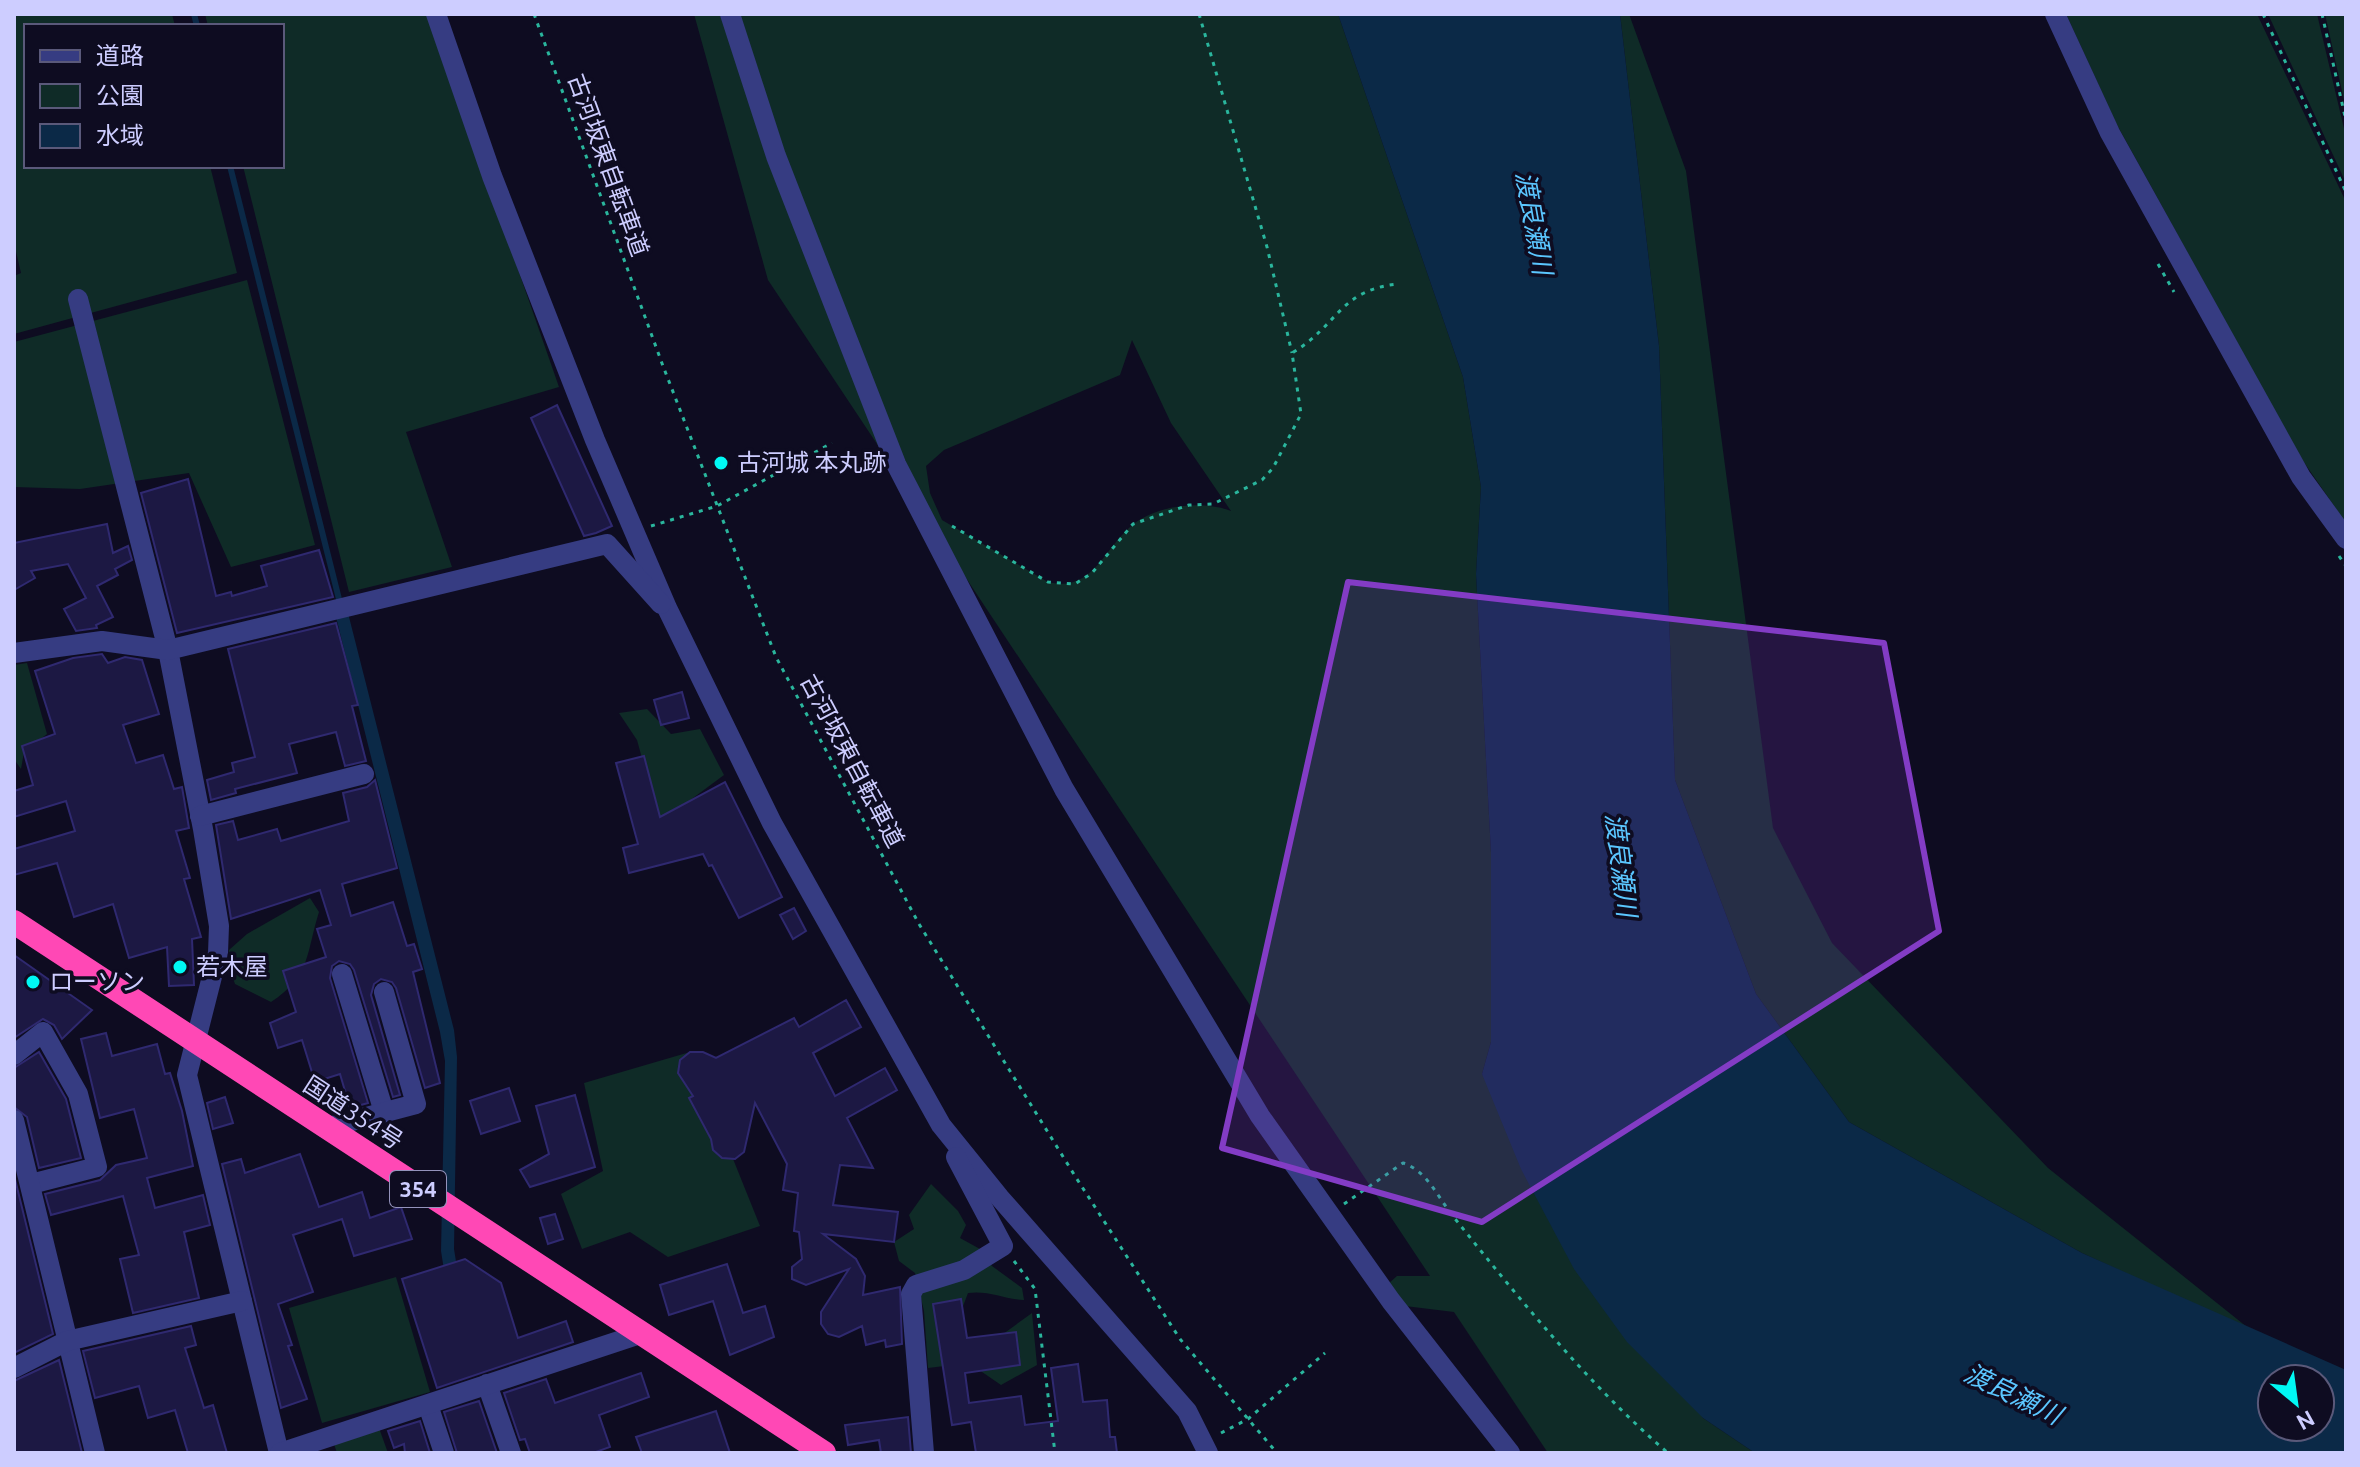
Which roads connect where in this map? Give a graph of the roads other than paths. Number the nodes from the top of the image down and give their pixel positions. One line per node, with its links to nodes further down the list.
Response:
1 (436, 14): 6 (street)
2 (730, 14): 36 (street)
3 (2055, 14): 5 (street)
4 (78, 299): 7 (street)
5 (2346, 539)
6 (667, 608): 7 (street); 18 (street)
7 (168, 650): 8 (street); 10 (street)
8 (14, 653)
9 (364, 774): 10 (street)
10 (200, 816): 14 (street)
11 (14, 922): 14 (highway, 国道354号 / 354)
12 (342, 974): 16 (street)
13 (384, 992): 16 (street)
14 (195, 1042): 19 (highway, 国道354号 / 354); 21 (street)
15 (14, 1055): 20 (street)
16 (384, 1112): 19 (street)
17 (14, 1120): 20 (street)
18 (941, 1125): 27 (street); 34 (street)
19 (325, 1128): 22 (highway, 国道354号 / 354)
20 (31, 1184): 23 (street)
21 (242, 1301): 23 (street); 30 (street)
22 (640, 1334): 25 (street); 33 (highway, 国道354号 / 354)
23 (67, 1341): 24 (street); 29 (street)
24 (14, 1368)
25 (487, 1384): 26 (street); 32 (street)
26 (428, 1405): 30 (street); 31 (street)
27 (1187, 1411): 28 (street); 35 (street)
28 (1222, 1443)
29 (95, 1453)
30 (280, 1453)
31 (444, 1453)
32 (511, 1453)
33 (824, 1453)
34 (924, 1453)
35 (1208, 1453)
36 (1510, 1453)

